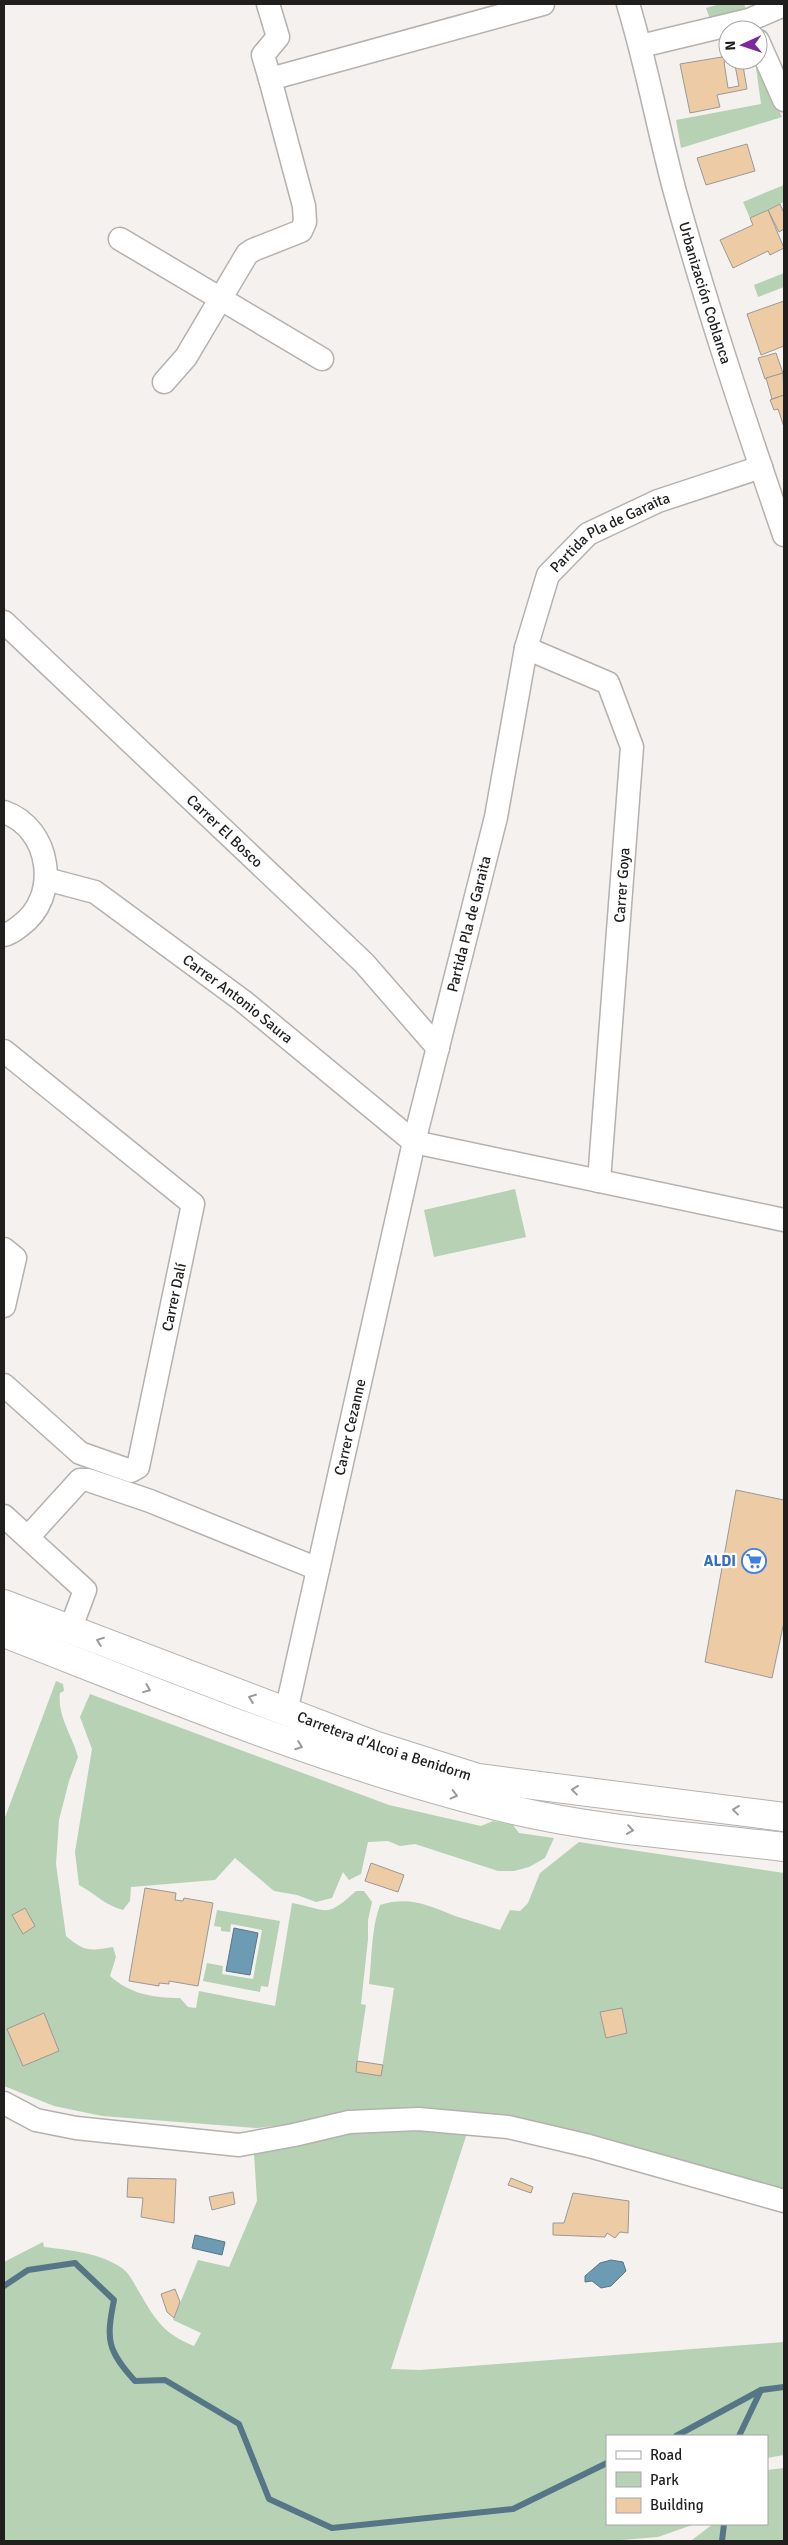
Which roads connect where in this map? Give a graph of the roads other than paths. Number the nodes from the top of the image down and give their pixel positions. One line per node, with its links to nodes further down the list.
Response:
1 (268, 4): 9 (street)
2 (543, 4): 9 (street)
3 (628, 4): 7 (street, Urbanización Coblanca)
4 (784, 5): 5 (street)
5 (766, 20)
6 (718, 35): 7 (street)
7 (641, 46): 15 (street, Urbanización Coblanca)
8 (768, 63): 10 (street)
9 (270, 79): 12 (street)
10 (784, 100)
11 (120, 239): 12 (street)
12 (222, 297): 13 (street); 14 (street)
13 (322, 359)
14 (164, 382)
15 (761, 467): 16 (street, Urbanización Coblanca); 18 (street, Partida Pla de Garaita)
16 (784, 535)
17 (4, 622): 22 (street, Carrer El Bosco)
18 (526, 648): 22 (street, Partida Pla de Garaita); 25 (street, Carrer Goya)
19 (4, 812): 20 (street)
20 (46, 879): 21 (street); 24 (street, Carrer Antonio Saura)
21 (4, 935)
22 (438, 1048): 24 (street, Partida Pla de Garaita)
23 (4, 1051): 29 (street, Carrer Dalí)
24 (414, 1142): 25 (street); 32 (street, Carrer Cezanne)
25 (599, 1181): 26 (street)
26 (784, 1220)
27 (4, 1249): 28 (street)
28 (4, 1306)
29 (4, 1385)
30 (4, 1516): 31 (street)
31 (29, 1536): 32 (street); 34 (street)
32 (318, 1569): 36 (street, Carrer Cezanne)
33 (4, 1604): 34 (main road, Carretera d'Alcoi a Benidorm)
34 (70, 1630): 36 (main road, Carretera d'Alcoi a Benidorm, one-way to 34)
35 (4, 1633): 38 (main road, Carretera d'Alcoi a Benidorm, one-way to 38)
36 (286, 1712): 37 (main road, Carretera d'Alcoi a Benidorm, one-way to 36)
37 (784, 1816)
38 (784, 1847)
39 (4, 2103): 40 (street)
40 (784, 2201)

